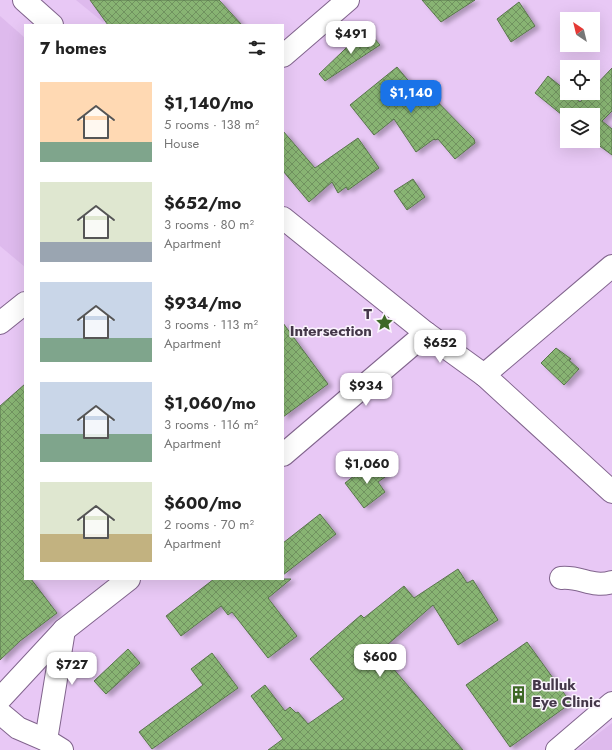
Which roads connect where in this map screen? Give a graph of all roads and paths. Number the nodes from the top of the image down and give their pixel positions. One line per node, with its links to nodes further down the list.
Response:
1 (24, 0): 3 (street)
2 (348, 0): 4 (street)
3 (51, 24)
4 (284, 55)
5 (284, 219): 9 (street)
6 (612, 266): 10 (street)
7 (24, 304): 8 (street)
8 (0, 323)
9 (426, 333): 10 (street); 11 (street)
10 (484, 375): 12 (street)
11 (284, 453)
12 (612, 492)
13 (561, 578): 15 (street)
14 (128, 580): 16 (street)
15 (612, 582)
16 (64, 630): 17 (street); 20 (street)
17 (0, 699)
18 (612, 703): 21 (street)
19 (0, 713): 20 (street)
20 (54, 745)
21 (557, 750)

